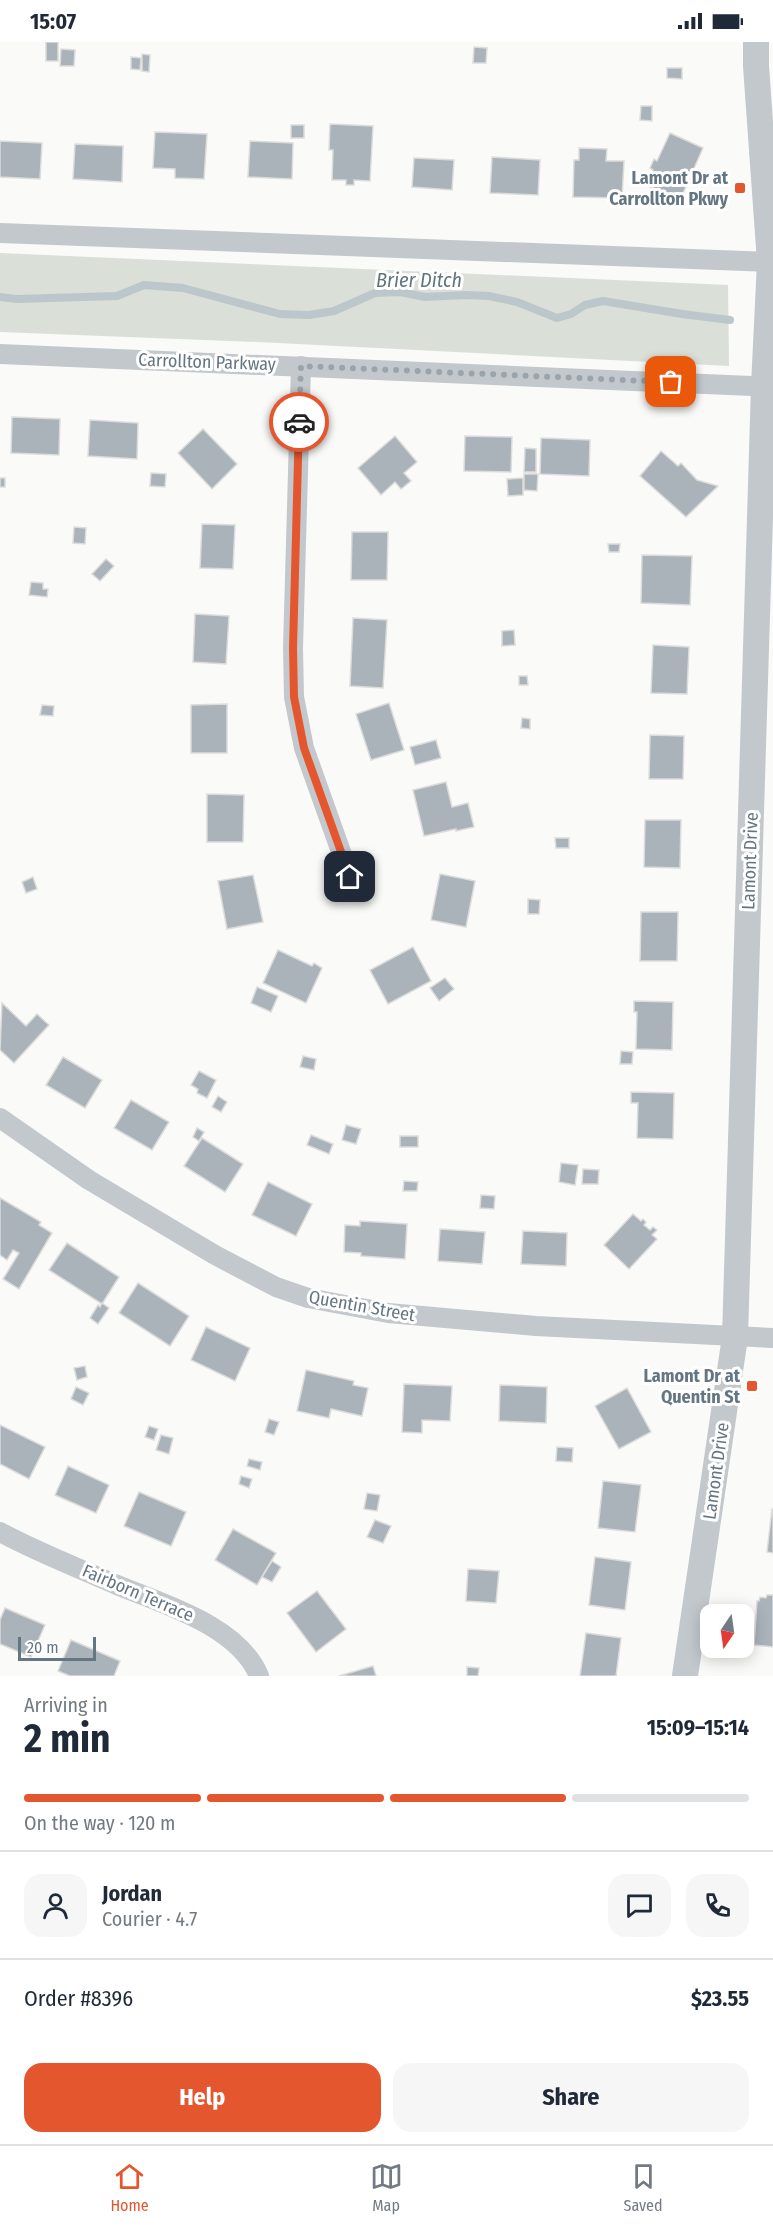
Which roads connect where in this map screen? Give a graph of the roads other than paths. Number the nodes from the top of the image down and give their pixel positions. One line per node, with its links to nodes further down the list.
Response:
1 (756, 42): 3 (street, Lamont Drive)
2 (0, 233): 3 (street)
3 (771, 262): 6 (street, Lamont Drive)
4 (0, 354): 5 (street, Carrollton Parkway)
5 (301, 366): 6 (street, Carrollton Parkway); 7 (street)
6 (768, 386): 9 (street, Lamont Drive)
7 (350, 877)
8 (0, 1118): 9 (street, Quentin Street)
9 (735, 1337): 10 (street, Quentin Street); 13 (street, Lamont Drive)
10 (773, 1338)
11 (0, 1532): 12 (street, Fairborn Terrace)
12 (259, 1676)
13 (685, 1676)

